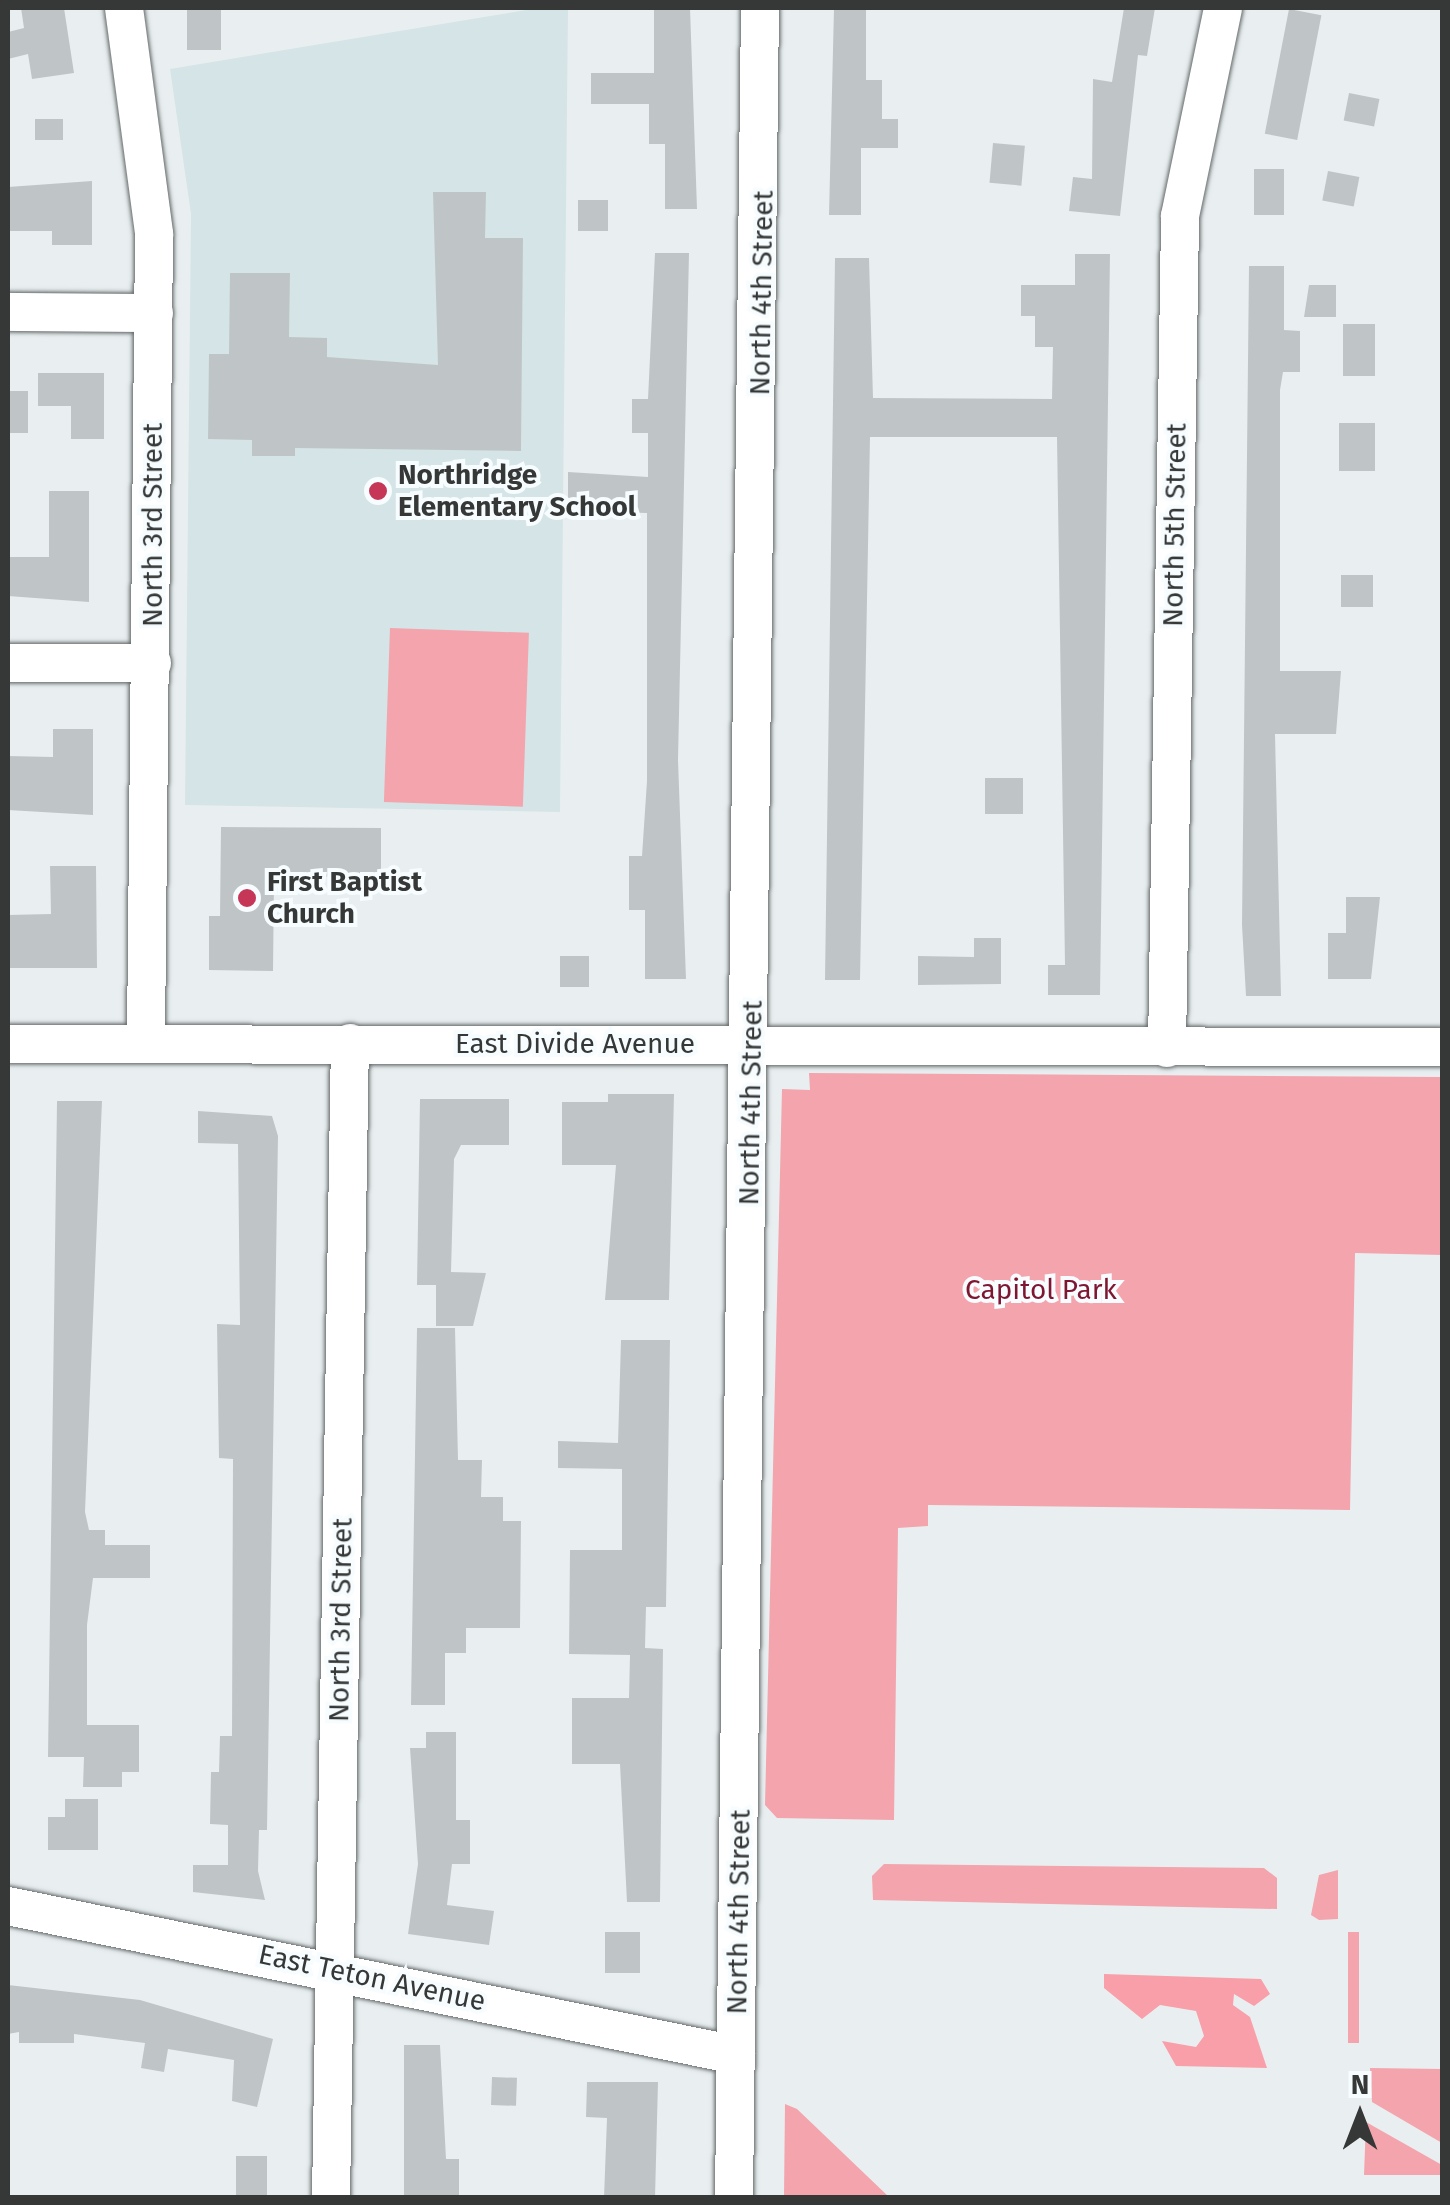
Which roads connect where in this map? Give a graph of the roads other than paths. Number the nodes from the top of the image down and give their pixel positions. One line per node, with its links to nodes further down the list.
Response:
1 (124, 8): 5 (street, North 3rd Street)
2 (760, 8): 11 (street, North 4th Street)
3 (1222, 8): 12 (street, North 5th Street)
4 (8, 312): 5 (street)
5 (154, 313): 7 (street, North 3rd Street)
6 (8, 663): 7 (street)
7 (152, 664): 9 (street, North 3rd Street)
8 (8, 1044): 9 (street, East Divide Avenue)
9 (146, 1044): 10 (street, East Divide Avenue)
10 (350, 1044): 11 (street, East Divide Avenue); 15 (street, North 3rd Street)
11 (752, 1046): 12 (street, East Divide Avenue); 16 (street, North 4th Street)
12 (1167, 1048): 13 (street, East Divide Avenue)
13 (1442, 1048)
14 (8, 1906): 15 (street, East Teton Avenue)
15 (337, 1970): 16 (street, East Teton Avenue); 17 (street, North 3rd Street)
16 (736, 2056): 18 (street, North 4th Street)
17 (331, 2198)
18 (734, 2198)

